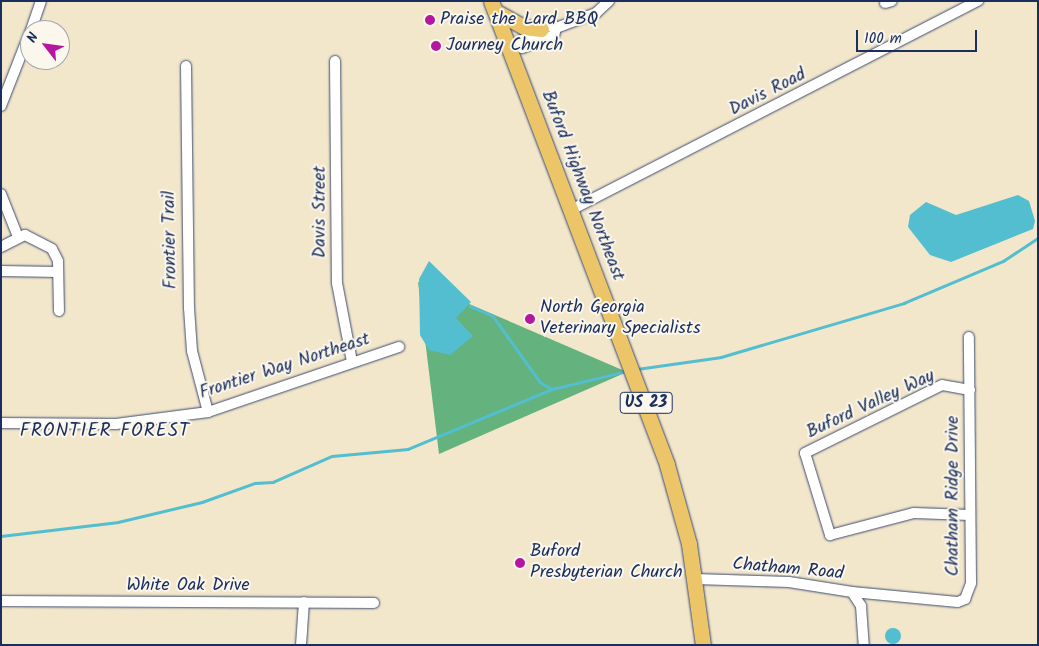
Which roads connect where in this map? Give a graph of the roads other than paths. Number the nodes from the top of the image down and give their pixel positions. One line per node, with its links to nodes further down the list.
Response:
1 (41, 1): 5 (street)
2 (609, 1): 6 (street)
3 (978, 1): 14 (street, Davis Road)
4 (493, 6): 7 (main road); 8 (main road, Buford Highway Northeast / US 23)
5 (34, 20)
6 (556, 28): 7 (street); 8 (street)
7 (541, 29): 8 (street)
8 (512, 45): 14 (main road, Buford Highway Northeast / US 23)
9 (20, 57): 12 (street)
10 (335, 61): 22 (street, Davis Street)
11 (186, 66): 24 (street, Frontier Trail)
12 (1, 106)
13 (1, 194): 15 (street)
14 (571, 210): 27 (main road, Buford Highway Northeast / US 23)
15 (18, 237): 16 (street); 18 (street)
16 (1, 247)
17 (1, 271): 18 (street)
18 (58, 272): 19 (street)
19 (59, 310)
20 (970, 337): 23 (street, Chatham Ridge Drive)
21 (399, 347): 22 (street, Frontier Way Northeast)
22 (352, 362): 24 (street, Frontier Way Northeast)
23 (970, 390): 26 (street, Chatham Ridge Drive); 26 (street, Buford Valley Way)
24 (208, 412): 25 (street, Frontier Way Northeast)
25 (1, 423)
26 (970, 515): 28 (street, Chatham Ridge Drive)
27 (695, 579): 28 (street, Chatham Road); 33 (main road, Buford Highway Northeast / US 23)
28 (852, 592): 34 (street, Chatham Road)
29 (1, 601): 30 (street, White Oak Drive)
30 (304, 602): 31 (street, White Oak Drive); 32 (street)
31 (374, 604)
32 (301, 645)
33 (703, 645)
34 (864, 645)

